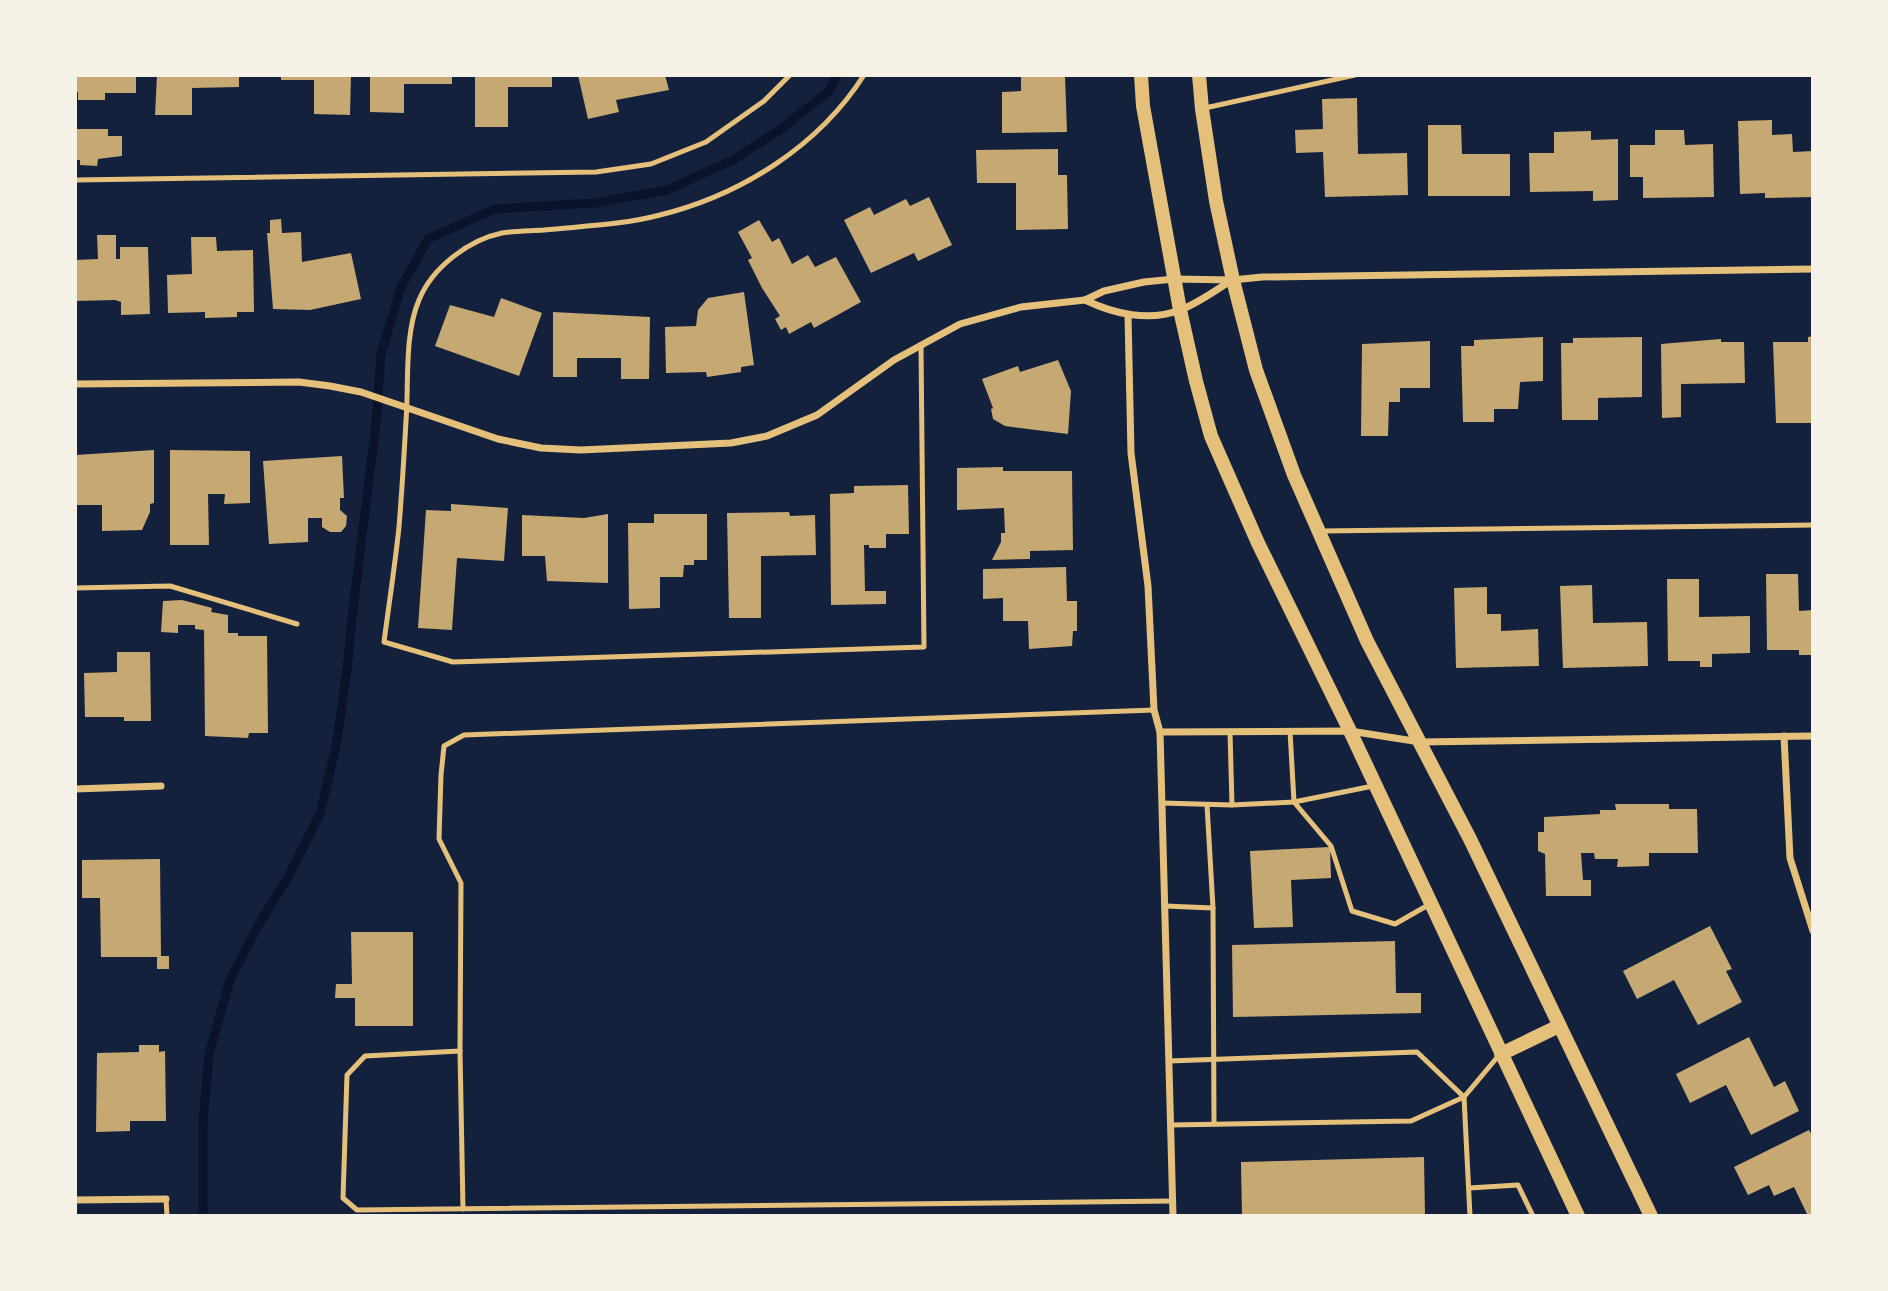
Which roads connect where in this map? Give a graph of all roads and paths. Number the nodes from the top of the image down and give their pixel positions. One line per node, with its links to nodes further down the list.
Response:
1 (790, 75): 7 (lane)
2 (864, 75): 16 (lane)
3 (1141, 75): 9 (main road)
4 (1199, 75): 6 (main road)
5 (1355, 75): 6 (lane)
6 (1202, 109): 10 (main road)
7 (75, 180)
8 (1813, 269): 10 (street)
9 (1174, 279): 10 (street); 11 (street); 12 (main road)
10 (1233, 280): 12 (street); 18 (main road)
11 (1085, 300): 13 (street); 14 (street)
12 (1180, 310): 13 (street); 22 (main road)
13 (1128, 315): 21 (street)
14 (921, 346): 16 (street); 16 (lane)
15 (75, 384): 16 (street)
16 (407, 409)
17 (1813, 525): 18 (lane)
18 (1318, 531): 28 (main road)
19 (75, 588): 20 (lane)
20 (297, 624)
21 (1154, 710): 24 (street); 41 (lane)
22 (1350, 730): 23 (street); 28 (street); 29 (main road)
23 (1290, 731): 25 (street); 32 (lane)
24 (1160, 732): 25 (street); 33 (street)
25 (1230, 732): 35 (lane)
26 (1784, 736): 27 (street); 28 (street); 39 (street)
27 (1813, 736)
28 (1420, 741): 40 (main road)
29 (1376, 785): 32 (lane); 36 (main road)
30 (161, 786): 31 (street)
31 (75, 789)
32 (1294, 802): 35 (lane); 36 (lane)
33 (1162, 803): 34 (lane); 37 (street)
34 (1207, 804): 35 (lane); 38 (lane)
35 (1232, 805)
36 (1431, 904): 42 (main road)
37 (1165, 906): 38 (lane); 44 (street)
38 (1213, 908): 43 (lane)
39 (1813, 930)
40 (1559, 1026): 42 (main road); 60 (main road)
41 (460, 1051): 53 (lane); 53 (lane)
42 (1501, 1054): 45 (lane); 59 (main road)
43 (1214, 1059): 44 (lane); 45 (lane); 46 (lane)
44 (1169, 1061): 47 (street)
45 (1464, 1097): 46 (lane); 48 (lane)
46 (1214, 1124): 47 (lane)
47 (1171, 1125): 51 (street)
48 (1469, 1188): 57 (lane); 58 (lane)
49 (166, 1199): 50 (street); 54 (lane)
50 (75, 1200)
51 (1172, 1201): 52 (lane); 56 (street)
52 (688, 1206): 53 (lane); 55 (lane)
53 (463, 1209)
54 (167, 1216)
55 (688, 1216)
56 (1173, 1216)
57 (1470, 1216)
58 (1533, 1216)
59 (1578, 1216)
60 (1651, 1216)

